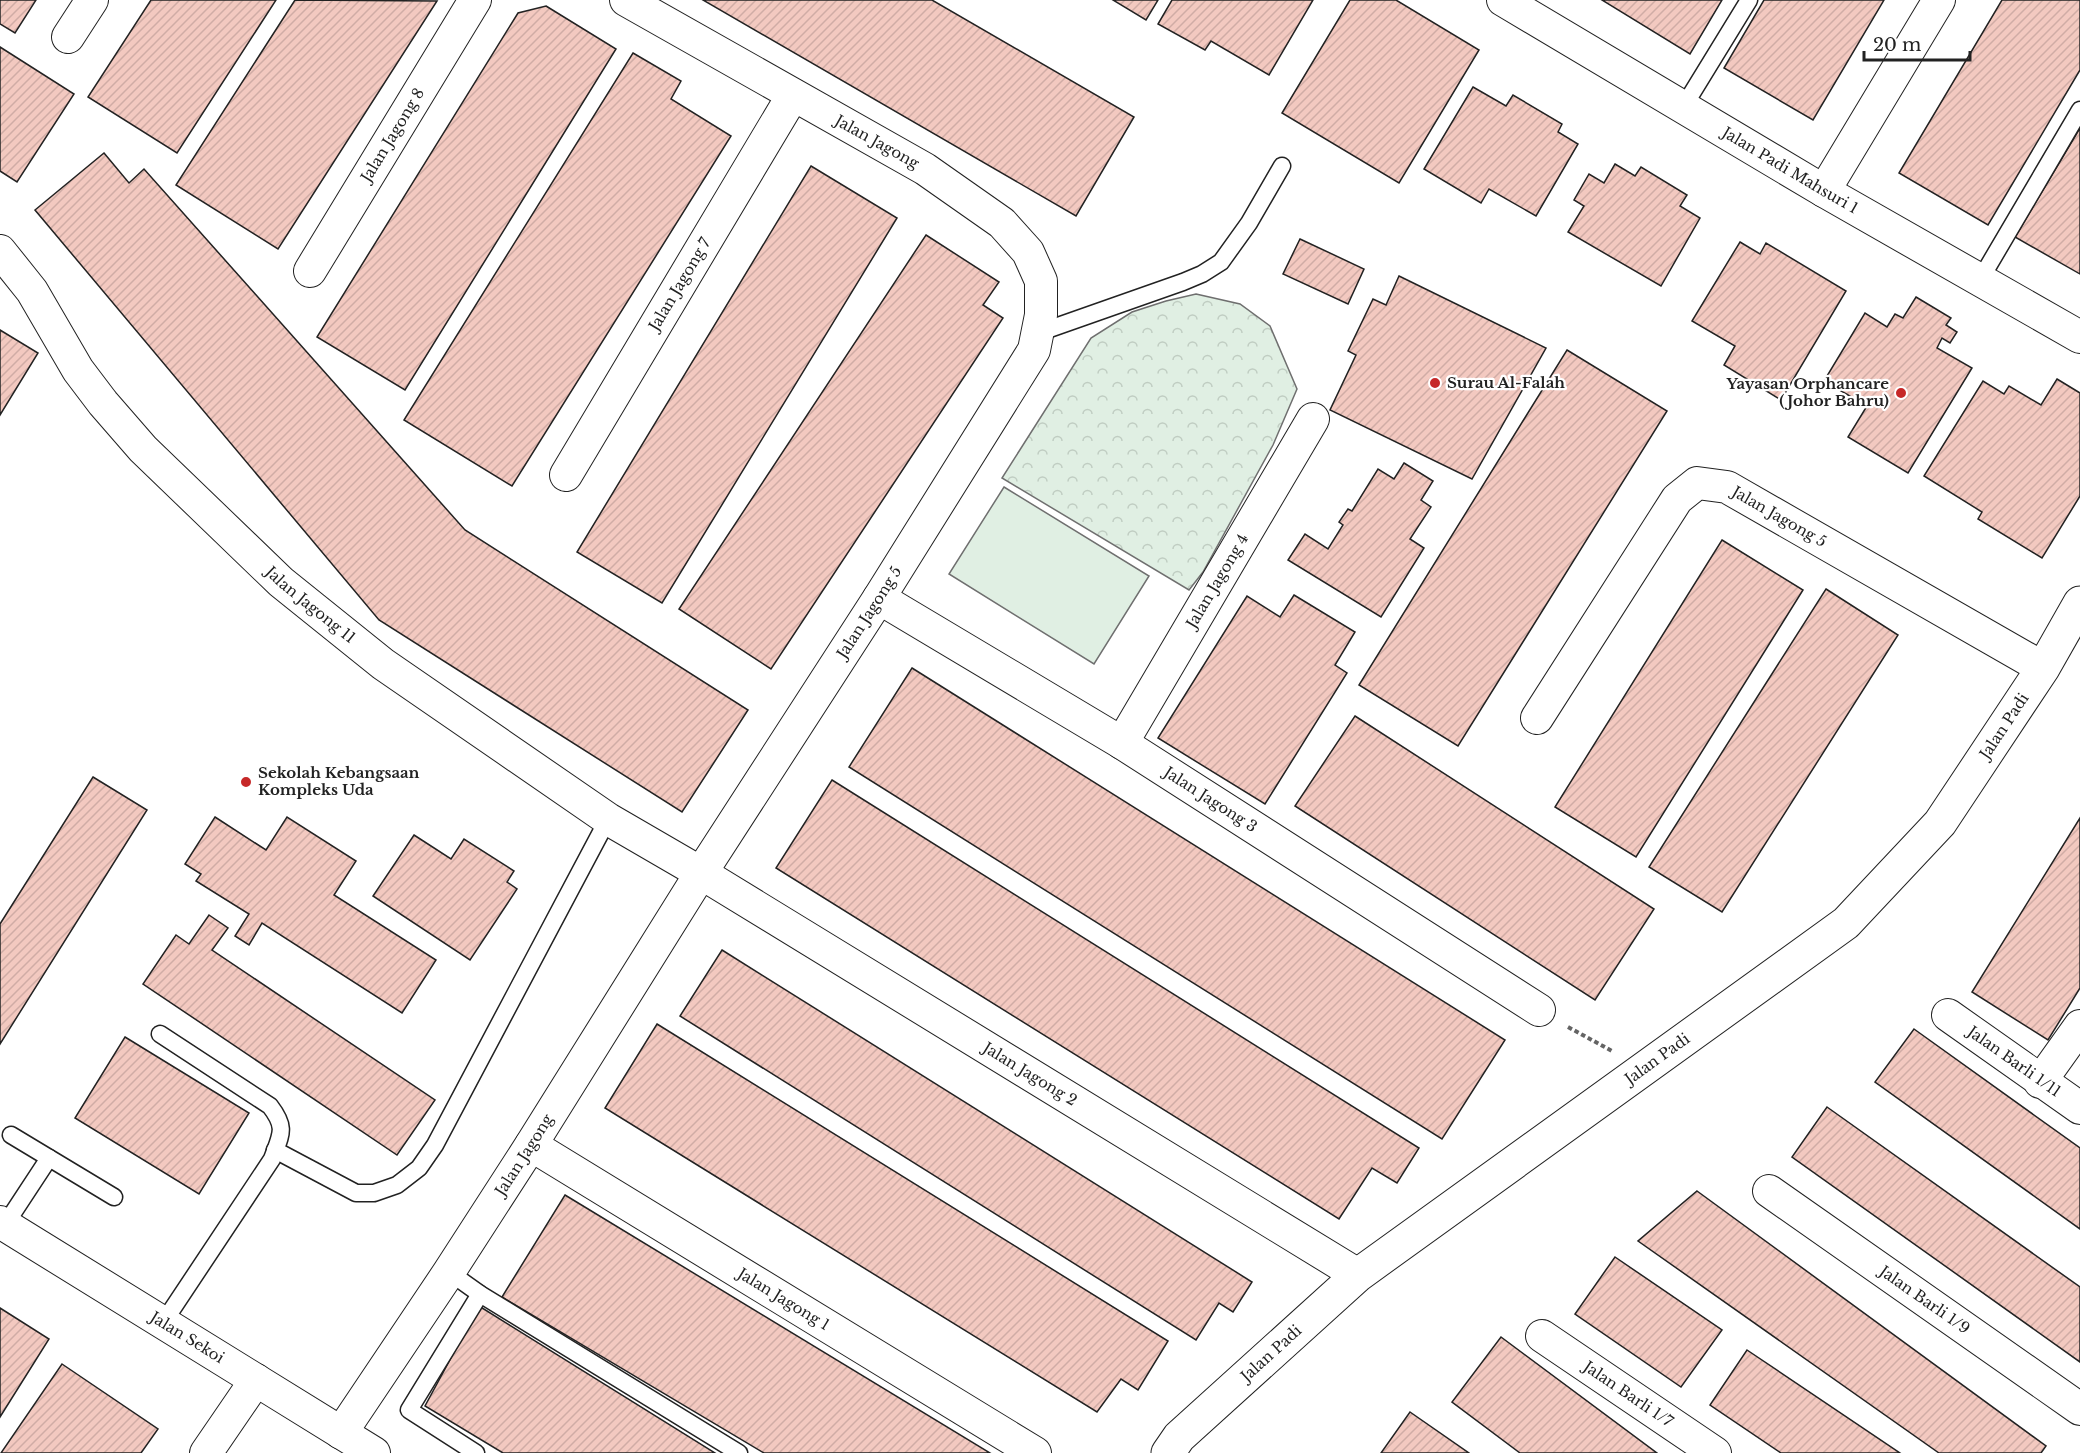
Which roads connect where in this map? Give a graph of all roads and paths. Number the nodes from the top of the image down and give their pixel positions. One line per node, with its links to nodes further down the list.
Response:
1 (92, 0): 8 (street)
2 (475, 0): 15 (street, Jalan Jagong 8)
3 (626, 0): 9 (street, Jalan Jagong)
4 (1503, 0): 7 (street, Jalan Padi Mahsuri 1)
5 (1749, 0): 10 (lane)
6 (1939, 0): 13 (street)
7 (1541, 9): 10 (street, Jalan Padi Mahsuri 1)
8 (68, 37)
9 (793, 95): 18 (street, Jalan Jagong); 20 (street, Jalan Jagong 7)
10 (1684, 106): 13 (street, Jalan Padi Mahsuri 1)
11 (2080, 110): 16 (lane)
12 (1282, 166): 18 (lane)
13 (1824, 191): 16 (street, Jalan Padi Mahsuri 1)
14 (0, 251): 26 (street, Jalan Jagong 11)
15 (310, 271)
16 (1980, 280): 17 (street, Jalan Padi Mahsuri 1)
17 (2080, 337)
18 (1036, 341): 21 (street, Jalan Jagong 5)
19 (1313, 419): 25 (street, Jalan Jagong 4)
20 (566, 474)
21 (879, 598): 25 (street, Jalan Jagong 3); 27 (street, Jalan Jagong 5)
22 (2080, 603): 23 (street, Jalan Padi)
23 (2043, 668): 24 (street, Jalan Jagong 5); 32 (street, Jalan Padi)
24 (1537, 718)
25 (1122, 743): 28 (street, Jalan Jagong 3)
26 (608, 819): 27 (street, Jalan Jagong 11); 37 (lane)
27 (701, 873): 36 (street, Jalan Jagong); 43 (street, Jalan Jagong 2)
28 (1539, 1010): 32 (path)
29 (1948, 1015): 33 (street, Jalan Barli 1/11)
30 (2080, 1026): 33 (street)
31 (160, 1034): 37 (lane)
32 (1644, 1069): 43 (street, Jalan Padi)
33 (2040, 1082): 34 (street, Jalan Barli 1/11)
34 (2080, 1108)
35 (11, 1135): 38 (lane)
36 (531, 1145): 42 (street, Jalan Jagong); 54 (street, Jalan Jagong 1)
37 (275, 1150): 45 (lane)
38 (49, 1158): 40 (lane); 41 (lane)
39 (1769, 1191): 48 (street, Jalan Barli 1/9)
40 (114, 1197)
41 (2, 1224): 45 (street, Jalan Sekoi)
42 (449, 1272): 44 (lane); 49 (street, Jalan Jagong)
43 (1358, 1275): 55 (street, Jalan Padi)
44 (480, 1294): 52 (lane); 53 (lane)
45 (163, 1323): 47 (street, Jalan Sekoi)
46 (1542, 1335): 56 (street, Jalan Barli 1/7)
47 (256, 1380): 49 (street, Jalan Sekoi); 50 (street)
48 (2080, 1409)
49 (341, 1433): 51 (street, Jalan Sekoi)
50 (206, 1453)
51 (374, 1453)
52 (476, 1453)
53 (739, 1453)
54 (1035, 1453)
55 (1168, 1453)
56 (1715, 1453)

